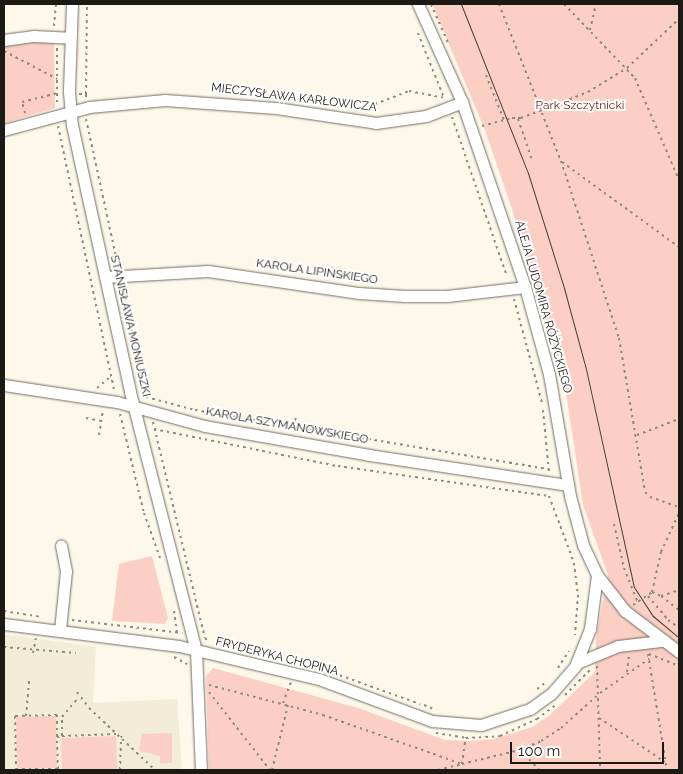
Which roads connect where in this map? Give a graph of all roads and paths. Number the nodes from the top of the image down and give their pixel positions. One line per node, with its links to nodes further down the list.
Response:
1 (56, 4): 11 (path)
2 (72, 4): 12 (street, STANISŁAWA MONIUSZKI)
3 (87, 4): 20 (path)
4 (418, 4): 22 (street, ALEJA LUDOMIRA RÓŻYCKIEGO)
5 (499, 4): 27 (path)
6 (564, 4): 10 (path)
7 (596, 4): 10 (path)
8 (679, 19): 15 (path)
9 (416, 29): 23 (path)
10 (590, 30): 15 (path)
11 (55, 37): 12 (street); 13 (street); 17 (path)
12 (69, 38): 26 (street, STANISŁAWA MONIUSZKI)
13 (4, 40)
14 (4, 51): 17 (path)
15 (627, 68): 27 (path); 38 (path)
16 (486, 76): 30 (path)
17 (57, 79): 18 (path)
18 (57, 92): 25 (path); 32 (path)
19 (79, 94): 20 (path)
20 (86, 94): 21 (path)
21 (86, 101)
22 (462, 102): 23 (street, MIECZYSŁAWA KARŁOWICZA); 43 (street, ALEJA LUDOMIRA RÓŻYCKIEGO)
23 (446, 103): 24 (path); 26 (street, MIECZYSŁAWA KARŁOWICZA); 33 (path)
24 (375, 104)
25 (58, 107)
26 (70, 111): 32 (street, MIECZYSŁAWA KARŁOWICZA); 41 (street, STANISŁAWA MONIUSZKI)
27 (541, 111): 29 (path); 37 (path)
28 (85, 114): 40 (path)
29 (518, 119): 30 (path); 36 (path)
30 (504, 120): 34 (path)
31 (57, 122): 44 (path)
32 (27, 123): 35 (street, MIECZYSŁAWA KARŁOWICZA)
33 (456, 124)
34 (482, 126)
35 (4, 130)
36 (532, 160)
37 (561, 161): 39 (path); 63 (path)
38 (679, 180)
39 (679, 247)
40 (119, 270)
41 (105, 277): 43 (street, KAROLA LIPIŃSKIEGO); 52 (street, STANISŁAWA MONIUSZKI)
42 (121, 281): 47 (path)
43 (525, 287): 65 (street, ALEJA LUDOMIRA RÓŻYCKIEGO)
44 (110, 377): 48 (path); 49 (path)
45 (4, 385): 52 (street, KAROLA SZYMANOWSKIEGO)
46 (139, 388): 47 (path)
47 (144, 388): 50 (path)
48 (93, 391)
49 (115, 396)
50 (146, 397): 51 (path); 60 (path)
51 (148, 405)
52 (134, 407): 65 (street, KAROLA SZYMANOWSKIEGO); 93 (street, STANISŁAWA MONIUSZKI)
53 (118, 409): 70 (path)
54 (103, 410): 58 (path)
55 (296, 416): 60 (path)
56 (86, 418): 58 (path)
57 (679, 419): 63 (path)
58 (101, 421): 62 (path)
59 (154, 425): 61 (path)
60 (294, 428): 64 (path)
61 (154, 429): 86 (path); 88 (path)
62 (99, 435)
63 (637, 435): 66 (path)
64 (549, 469)
65 (568, 485): 71 (street, ALEJA LUDOMIRA RÓŻYCKIEGO)
66 (679, 507)
67 (679, 514): 73 (path)
68 (614, 524): 76 (path)
69 (61, 545): 83 (street)
70 (162, 562)
71 (597, 575): 87 (street, ALEJA LUDOMIRA RÓŻYCKIEGO); 100 (street, FRYDERYKA CHOPINA)
72 (679, 590): 75 (path)
73 (652, 592): 74 (path); 75 (path)
74 (648, 595): 76 (path); 84 (path)
75 (661, 596): 79 (path)
76 (638, 602): 78 (path)
77 (172, 604): 83 (path)
78 (630, 606)
79 (679, 610)
80 (4, 611): 81 (path)
81 (43, 618)
82 (4, 624): 83 (street, FRYDERYKA CHOPINA)
83 (61, 624): 93 (street, FRYDERYKA CHOPINA)
84 (679, 628)
85 (36, 637): 91 (path)
86 (573, 641)
87 (661, 641): 94 (street, ALEJA LUDOMIRA RÓŻYCKIEGO); 100 (street, FRYDERYKA CHOPINA)
88 (209, 642)
89 (208, 646): 99 (path)
90 (4, 647): 91 (path)
91 (34, 648): 95 (path); 96 (path)
92 (570, 649): 105 (path)
93 (196, 651): 108 (street, STANISŁAWA MONIUSZKI); 117 (street, FRYDERYKA CHOPINA)
94 (679, 652)
95 (33, 653)
96 (76, 653)
97 (629, 653): 106 (path)
98 (174, 657): 101 (path)
99 (297, 660): 102 (path); 114 (path)
100 (577, 663): 117 (street, FRYDERYKA CHOPINA)
101 (184, 664)
102 (296, 665)
103 (597, 665): 116 (path)
104 (679, 666): 123 (path)
105 (558, 668)
106 (626, 672)
107 (29, 680): 115 (path)
108 (198, 685): 126 (street, STANISŁAWA MONIUSZKI); 127 (path)
109 (288, 687): 112 (path)
110 (77, 692): 118 (path)
111 (77, 699): 119 (path)
112 (283, 703)
113 (288, 705): 127 (path)
114 (441, 711)
115 (26, 716): 121 (path); 121 (path)
116 (599, 718): 123 (path); 130 (path)
117 (468, 725): 128 (path)
118 (118, 733): 119 (path); 120 (path)
119 (62, 736): 121 (path)
120 (121, 736): 124 (path); 125 (path)
121 (57, 737)
122 (520, 750): 129 (path)
123 (665, 762): 131 (path)
124 (120, 770)
125 (155, 770)
126 (200, 770)
127 (271, 770)
128 (438, 770)
129 (539, 770)
130 (600, 770)
131 (667, 770)

